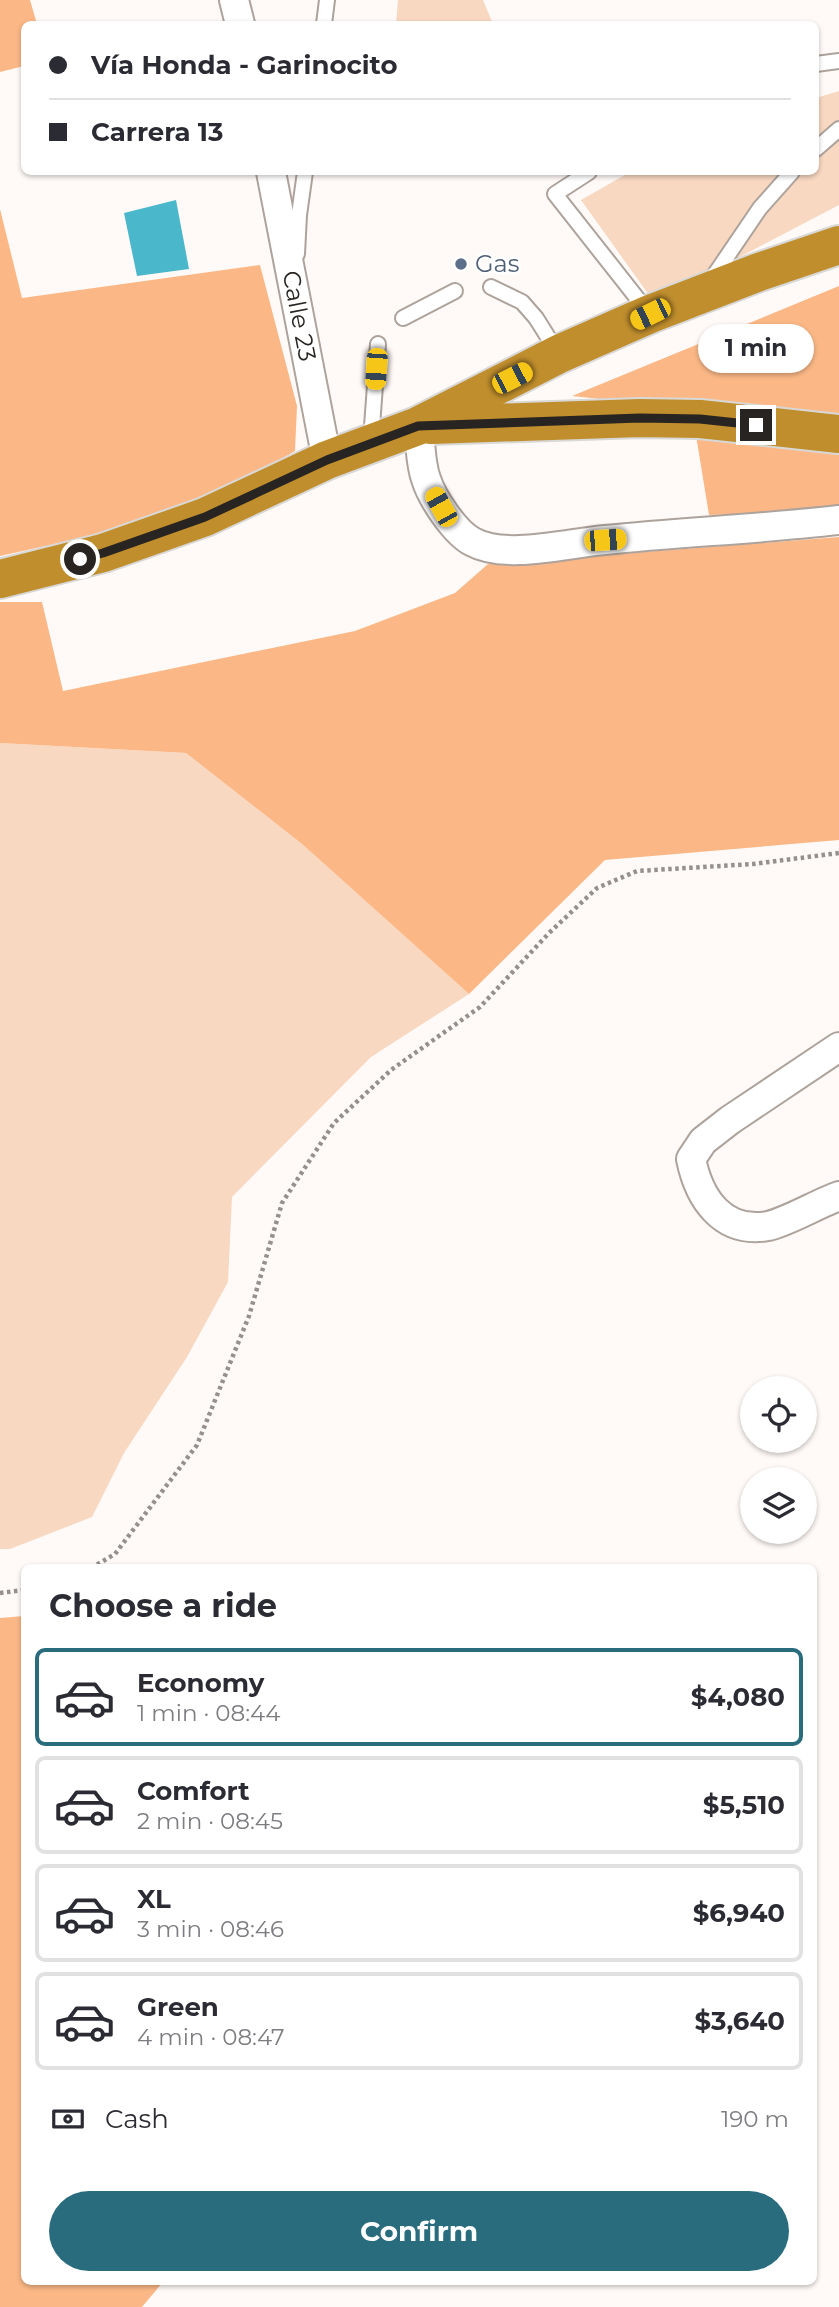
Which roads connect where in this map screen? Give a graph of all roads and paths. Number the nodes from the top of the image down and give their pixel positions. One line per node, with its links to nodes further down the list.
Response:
1 (234, 0): 3 (street)
2 (327, 0): 4 (lane)
3 (239, 21)
4 (324, 21)
5 (839, 61): 6 (lane)
6 (819, 64)
7 (839, 129): 8 (lane)
8 (819, 146)
9 (272, 175): 18 (street, Calle 23)
10 (305, 175): 18 (lane)
11 (584, 175): 20 (lane)
12 (789, 175): 19 (lane)
13 (839, 229): 15 (highway)
14 (839, 245): 15 (highway)
15 (758, 272): 19 (highway)
16 (491, 287): 23 (lane)
17 (455, 291): 21 (lane)
18 (295, 292): 27 (street, Calle 23)
19 (701, 295): 20 (highway)
20 (650, 314): 23 (highway)
21 (403, 318)
22 (378, 344): 26 (lane)
23 (559, 354): 24 (highway)
24 (418, 426): 25 (highway); 26 (highway); 28 (street)
25 (839, 434)
26 (371, 443): 27 (highway)
27 (327, 460): 29 (highway)
28 (839, 520)
29 (0, 579)
30 (839, 853): 33 (path)
31 (839, 1047): 32 (street)
32 (839, 1196)
33 (98, 1564)
34 (21, 1590): 35 (path)
35 (0, 1593)

